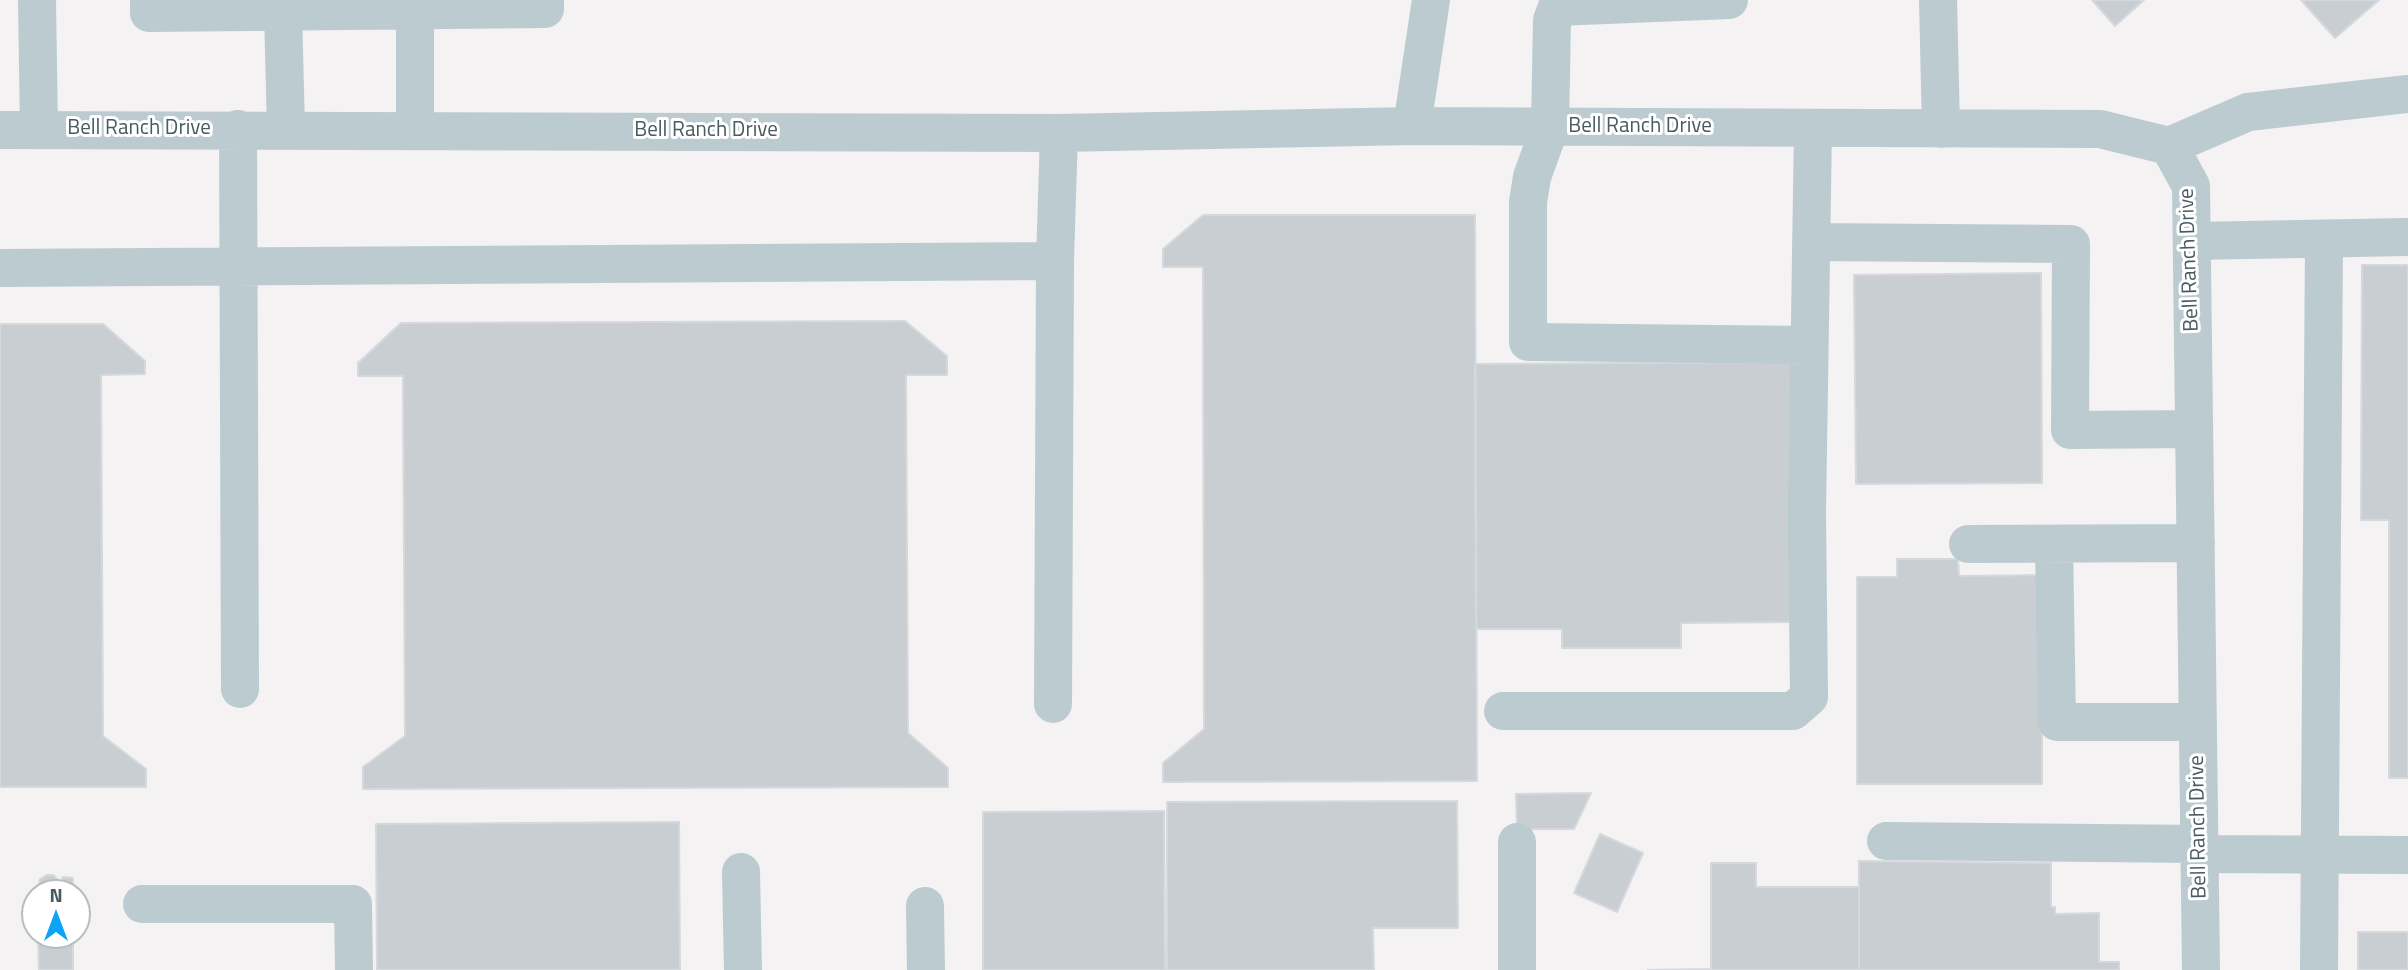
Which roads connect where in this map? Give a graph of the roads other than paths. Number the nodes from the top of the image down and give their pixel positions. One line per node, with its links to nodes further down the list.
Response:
1 (37, 0): 17 (street)
2 (149, 0): 8 (street)
3 (545, 0): 7 (street)
4 (1432, 0): 10 (street)
5 (1729, 0): 11 (street)
6 (1938, 0): 15 (street)
7 (415, 10): 8 (street); 18 (street)
8 (284, 12): 14 (street)
9 (2408, 94): 20 (street)
10 (1412, 126): 11 (street, Bell Ranch Drive); 19 (street, Bell Ranch Drive)
11 (1550, 127): 12 (street, Bell Ranch Drive); 28 (street)
12 (1813, 128): 15 (street, Bell Ranch Drive); 24 (street)
13 (238, 129): 14 (street, Bell Ranch Drive); 17 (street, Bell Ranch Drive); 26 (street)
14 (286, 129): 18 (street, Bell Ranch Drive)
15 (1941, 129): 20 (street, Bell Ranch Drive)
16 (0, 130): 17 (street, Bell Ranch Drive)
17 (39, 130)
18 (415, 130): 19 (street, Bell Ranch Drive)
19 (1059, 133): 25 (street)
20 (2169, 146): 23 (street, Bell Ranch Drive)
21 (2408, 237): 22 (street)
22 (2324, 239): 23 (street); 40 (street)
23 (2192, 241): 29 (street, Bell Ranch Drive)
24 (1811, 242): 28 (street); 29 (street)
25 (1055, 261): 26 (street); 34 (street)
26 (238, 266): 27 (street); 33 (street)
27 (0, 268)
28 (1810, 345): 35 (street)
29 (2194, 429): 30 (street, Bell Ranch Drive)
30 (2196, 543): 32 (street); 36 (street, Bell Ranch Drive)
31 (1968, 544): 32 (street)
32 (2054, 544): 36 (street)
33 (240, 689)
34 (1053, 704)
35 (1503, 711)
36 (2198, 722): 39 (street, Bell Ranch Drive)
37 (1886, 841): 39 (street)
38 (1517, 842): 48 (street)
39 (2200, 849): 40 (street); 49 (street, Bell Ranch Drive)
40 (2321, 855): 41 (street); 50 (street)
41 (2408, 855)
42 (741, 872): 46 (street)
43 (142, 904): 45 (street)
44 (925, 906): 47 (street)
45 (354, 970)
46 (743, 970)
47 (926, 970)
48 (1517, 970)
49 (2201, 970)
50 (2319, 970)

